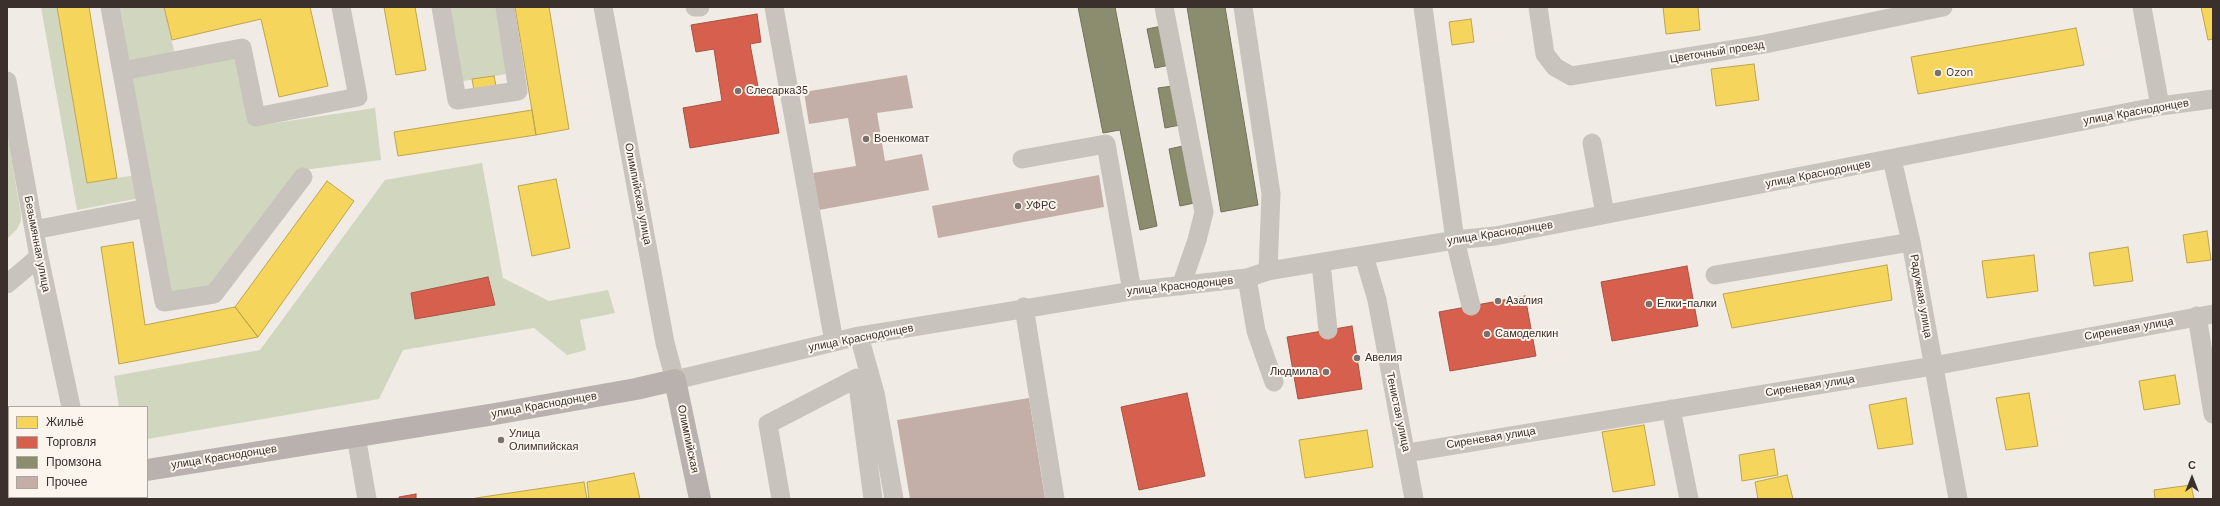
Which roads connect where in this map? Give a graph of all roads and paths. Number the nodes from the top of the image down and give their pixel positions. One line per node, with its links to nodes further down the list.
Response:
1 (110, 7): 15 (street)
2 (341, 7): 15 (street)
3 (441, 7): 4 (street)
4 (505, 7)
5 (603, 7): 45 (street, Олимпийская улица)
6 (695, 7): 7 (street)
7 (700, 7)
8 (774, 7): 43 (street)
9 (1164, 7): 36 (street)
10 (1243, 7): 32 (street)
11 (1423, 7): 27 (street)
12 (1538, 7): 13 (street, Цветочный проезд)
13 (1943, 7)
14 (2142, 7): 18 (street)
15 (122, 71): 24 (street)
16 (7, 81): 19 (street, Безымянная улица)
17 (2213, 99): 18 (street, улица Краснодонцев)
18 (2160, 106): 22 (street, улица Краснодонцев)
19 (12, 138): 26 (street, Безымянная улица)
20 (1592, 142): 25 (street)
21 (1022, 158): 37 (street)
22 (1892, 159): 25 (street, улица Краснодонцев); 28 (street)
23 (303, 177): 24 (street)
24 (147, 208): 26 (street)
25 (1605, 214): 27 (street, улица Краснодонцев)
26 (34, 230): 30 (street, Безымянная улица)
27 (1455, 240): 29 (street, улица Краснодонцев); 38 (street)
28 (1912, 242): 33 (street, Радужная улица); 44 (street, Радужная улица)
29 (1364, 256): 31 (street, улица Краснодонцев); 51 (street, Тенистая улица)
30 (39, 257): 35 (street); 47 (street, Безымянная улица)
31 (1321, 263): 32 (street, улица Краснодонцев); 41 (street)
32 (1268, 271): 34 (street, улица Краснодонцев)
33 (1715, 275)
34 (1247, 278): 36 (street, улица Краснодонцев); 46 (street)
35 (7, 284)
36 (1182, 286): 37 (street, улица Краснодонцев)
37 (1132, 291): 39 (street, улица Краснодонцев)
38 (1471, 306)
39 (1024, 307): 42 (street, улица Краснодонцев); 58 (street)
40 (2205, 315): 44 (street, Сиреневая улица); 49 (street)
41 (1328, 330)
42 (859, 336): 43 (street, улица Краснодонцев); 57 (street)
43 (834, 342): 45 (street, улица Краснодонцев)
44 (1933, 366): 48 (street, Сиреневая улица); 61 (street, Радужная улица)
45 (676, 380): 50 (main road, улица Краснодонцев); 54 (main road, Олимпийская)
46 (1274, 382)
47 (71, 406)
48 (1671, 409): 51 (street, Сиреневая улица); 60 (street)
49 (2213, 414)
50 (356, 436): 52 (main road, улица Краснодонцев); 53 (street)
51 (1407, 452): 59 (street, Тенистая улица)
52 (148, 470)
53 (368, 499)
54 (700, 499)
55 (781, 499): 56 (street)
56 (873, 499)
57 (894, 499)
58 (1055, 499)
59 (1414, 499)
60 (1689, 499)
61 (1958, 499)

